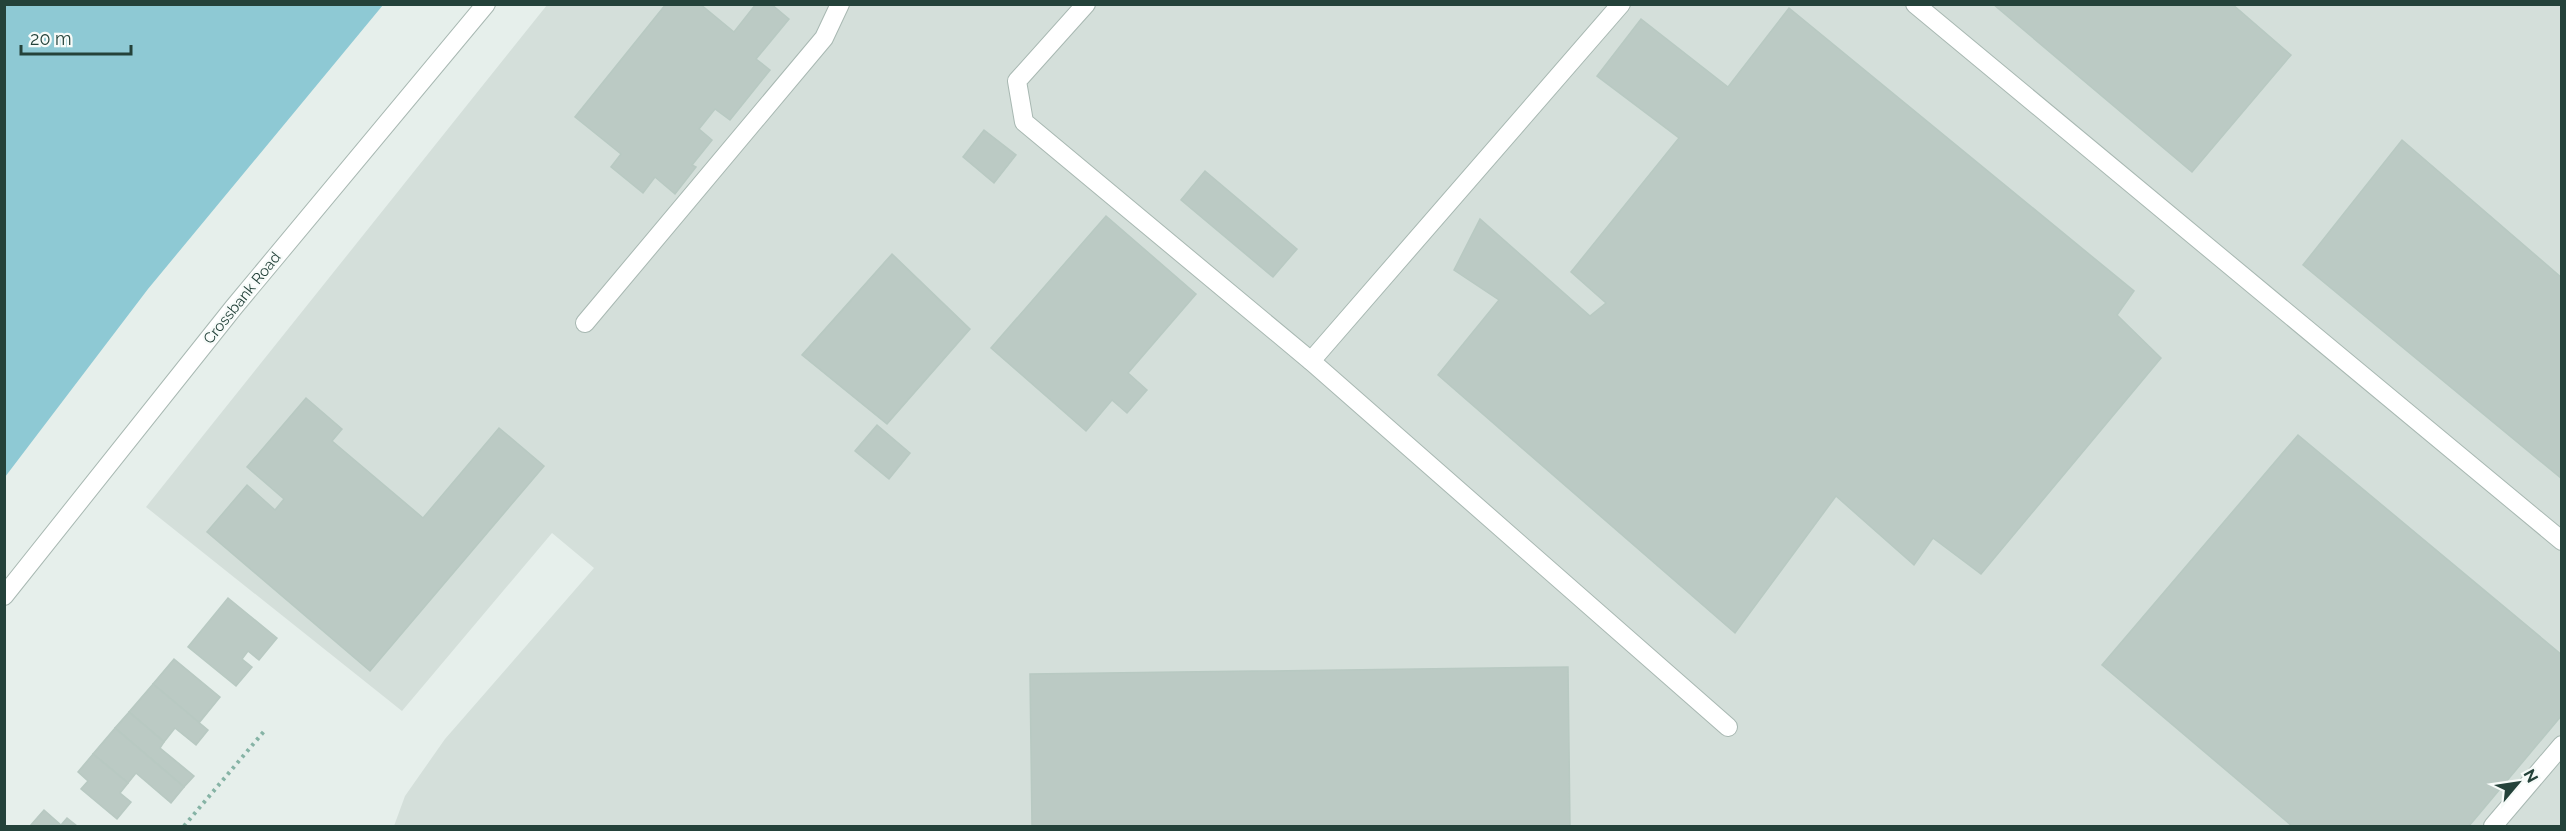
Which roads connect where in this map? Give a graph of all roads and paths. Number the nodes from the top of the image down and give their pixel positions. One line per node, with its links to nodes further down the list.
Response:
1 (486, 4): 9 (lane, Crossbank Road)
2 (840, 4): 6 (lane)
3 (1086, 4): 7 (lane)
4 (1621, 4): 7 (lane)
5 (1915, 4): 8 (lane)
6 (585, 323)
7 (1311, 361): 10 (lane)
8 (2562, 541)
9 (4, 596)
10 (1728, 727)
11 (266, 729): 13 (path)
12 (2562, 745): 14 (lane)
13 (184, 826)
14 (2493, 826)

